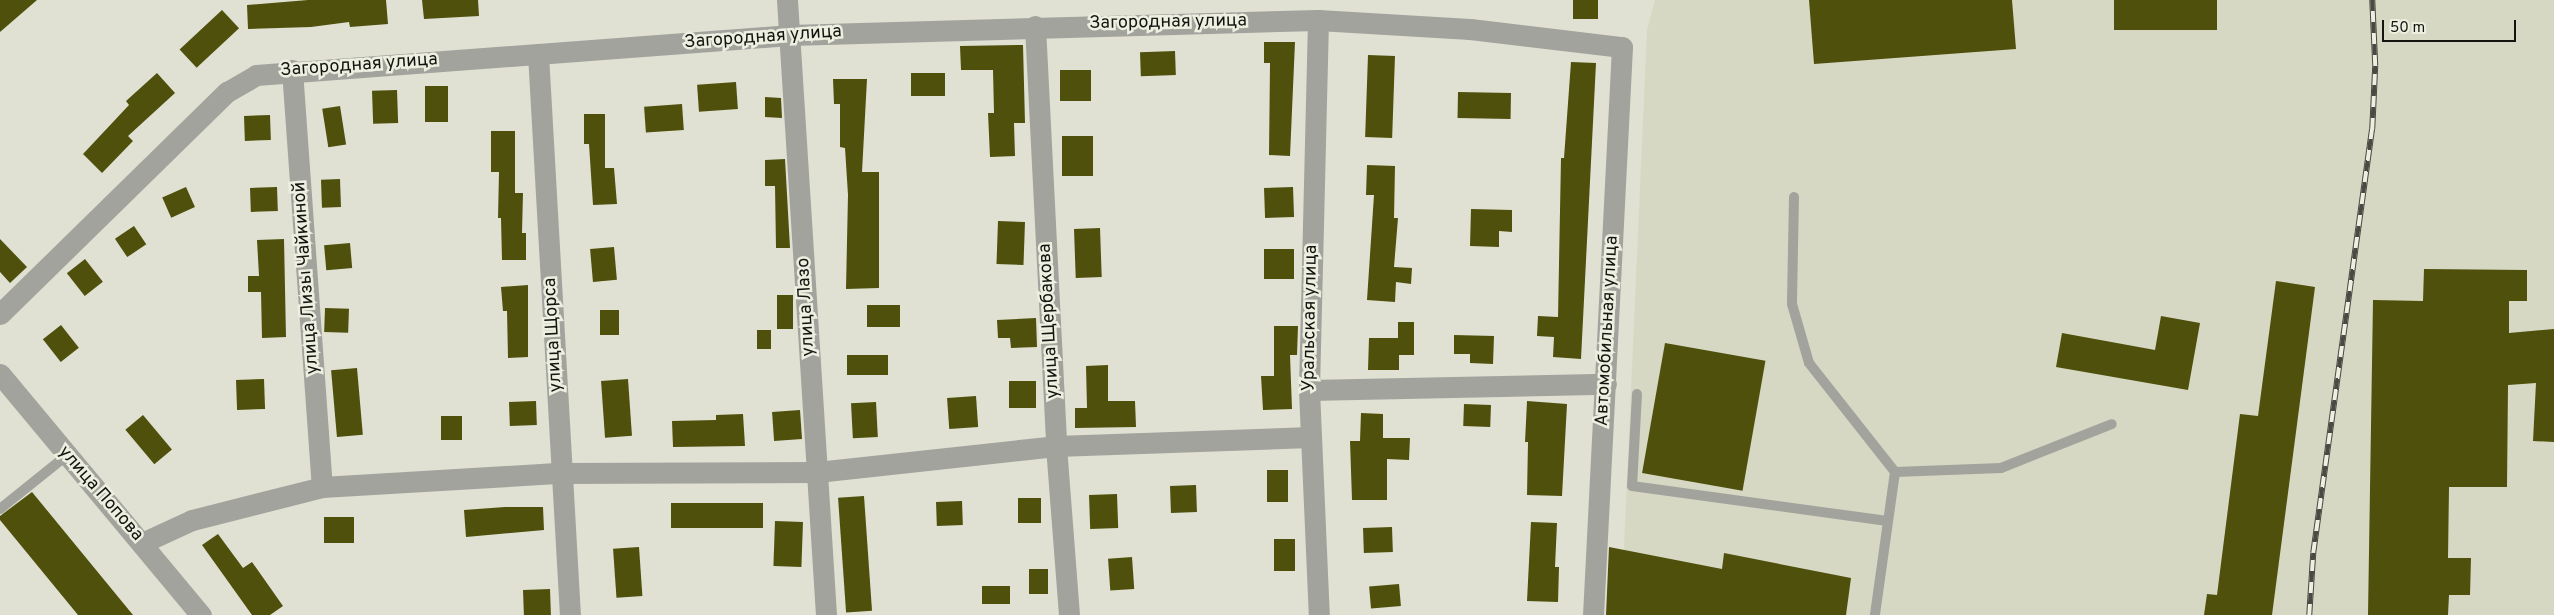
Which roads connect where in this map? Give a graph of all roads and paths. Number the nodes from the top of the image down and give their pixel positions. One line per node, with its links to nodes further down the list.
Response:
1 (787, 0): 4 (street, улица Лазо)
2 (1318, 20): 3 (street, Загородная улица); 5 (street, Загородная улица); 12 (street, Уральская улица)
3 (1035, 26): 4 (street, Загородная улица); 16 (street, улица Щербакова)
4 (790, 35): 6 (street, Загородная улица); 18 (street, улица Лазо)
5 (1622, 47): 11 (street, Автомобильная улица)
6 (538, 54): 7 (street, Загородная улица); 20 (street, улица Щорса)
7 (292, 70): 9 (street, Загородная улица); 21 (street, улица Лизы Чайкиной)
8 (1794, 197): 19 (lane)
9 (0, 314)
10 (0, 374): 17 (street, улица Попова)
11 (1606, 384): 12 (street); 30 (street, Автомобильная улица)
12 (1309, 390): 15 (street, Уральская улица)
13 (1638, 394): 23 (lane)
14 (2112, 424): 19 (lane)
15 (1311, 437): 16 (street); 29 (street, Уральская улица)
16 (1056, 446): 18 (street); 28 (street, улица Щербакова)
17 (66, 456): 22 (lane); 24 (street, улица Попова)
18 (817, 472): 20 (street); 27 (street, улица Лазо)
19 (1895, 472): 23 (lane)
20 (561, 473): 21 (street); 26 (street, улица Щорса)
21 (322, 487): 24 (street)
22 (0, 509)
23 (1888, 521): 31 (lane)
24 (142, 543): 25 (street, улица Попова)
25 (200, 615)
26 (570, 615)
27 (826, 615)
28 (1069, 615)
29 (1319, 615)
30 (1593, 615)
31 (1874, 615)

